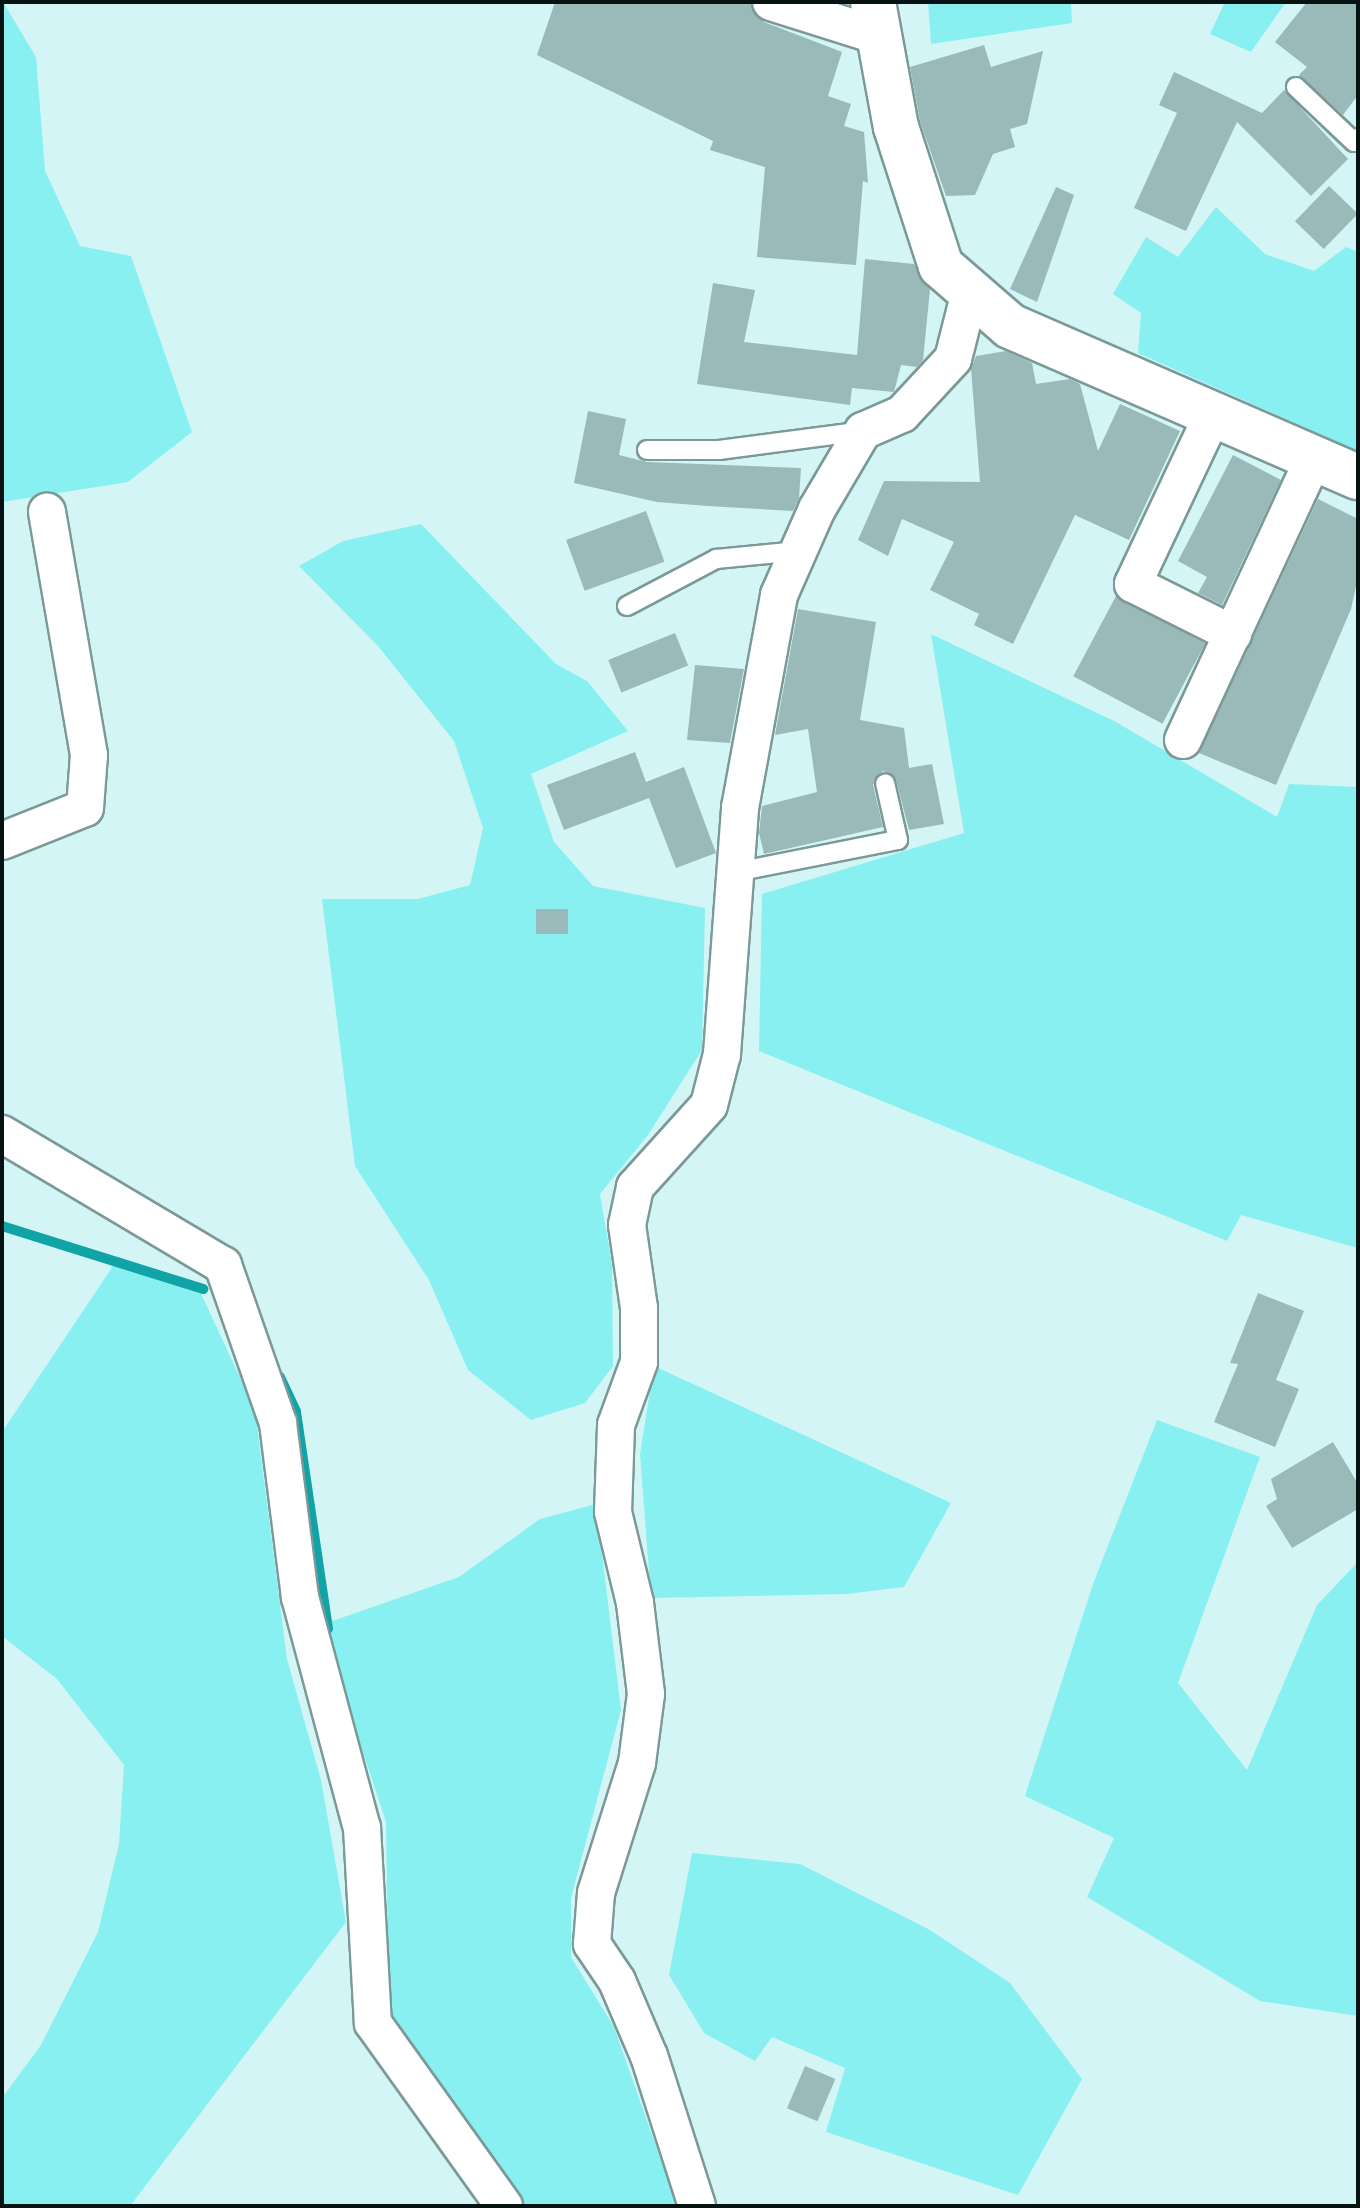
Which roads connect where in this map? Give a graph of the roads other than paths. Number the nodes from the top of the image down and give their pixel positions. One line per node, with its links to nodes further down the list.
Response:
1 (771, 2): 2 (street)
2 (876, 19): 5 (street)
3 (1296, 87): 4 (lane)
4 (1358, 138)
5 (970, 292): 6 (street); 7 (street)
6 (1213, 414): 9 (street); 14 (street)
7 (863, 431): 8 (lane); 12 (street)
8 (647, 450)
9 (1314, 458): 10 (street); 14 (street)
10 (1358, 477)
11 (47, 512): 17 (street)
12 (799, 551): 13 (lane); 18 (street)
13 (627, 606)
14 (1233, 634): 15 (street)
15 (1183, 740)
16 (885, 783): 18 (lane)
17 (2, 841)
18 (736, 872): 21 (street)
19 (2, 1134): 20 (street)
20 (504, 2206)
21 (697, 2206)

